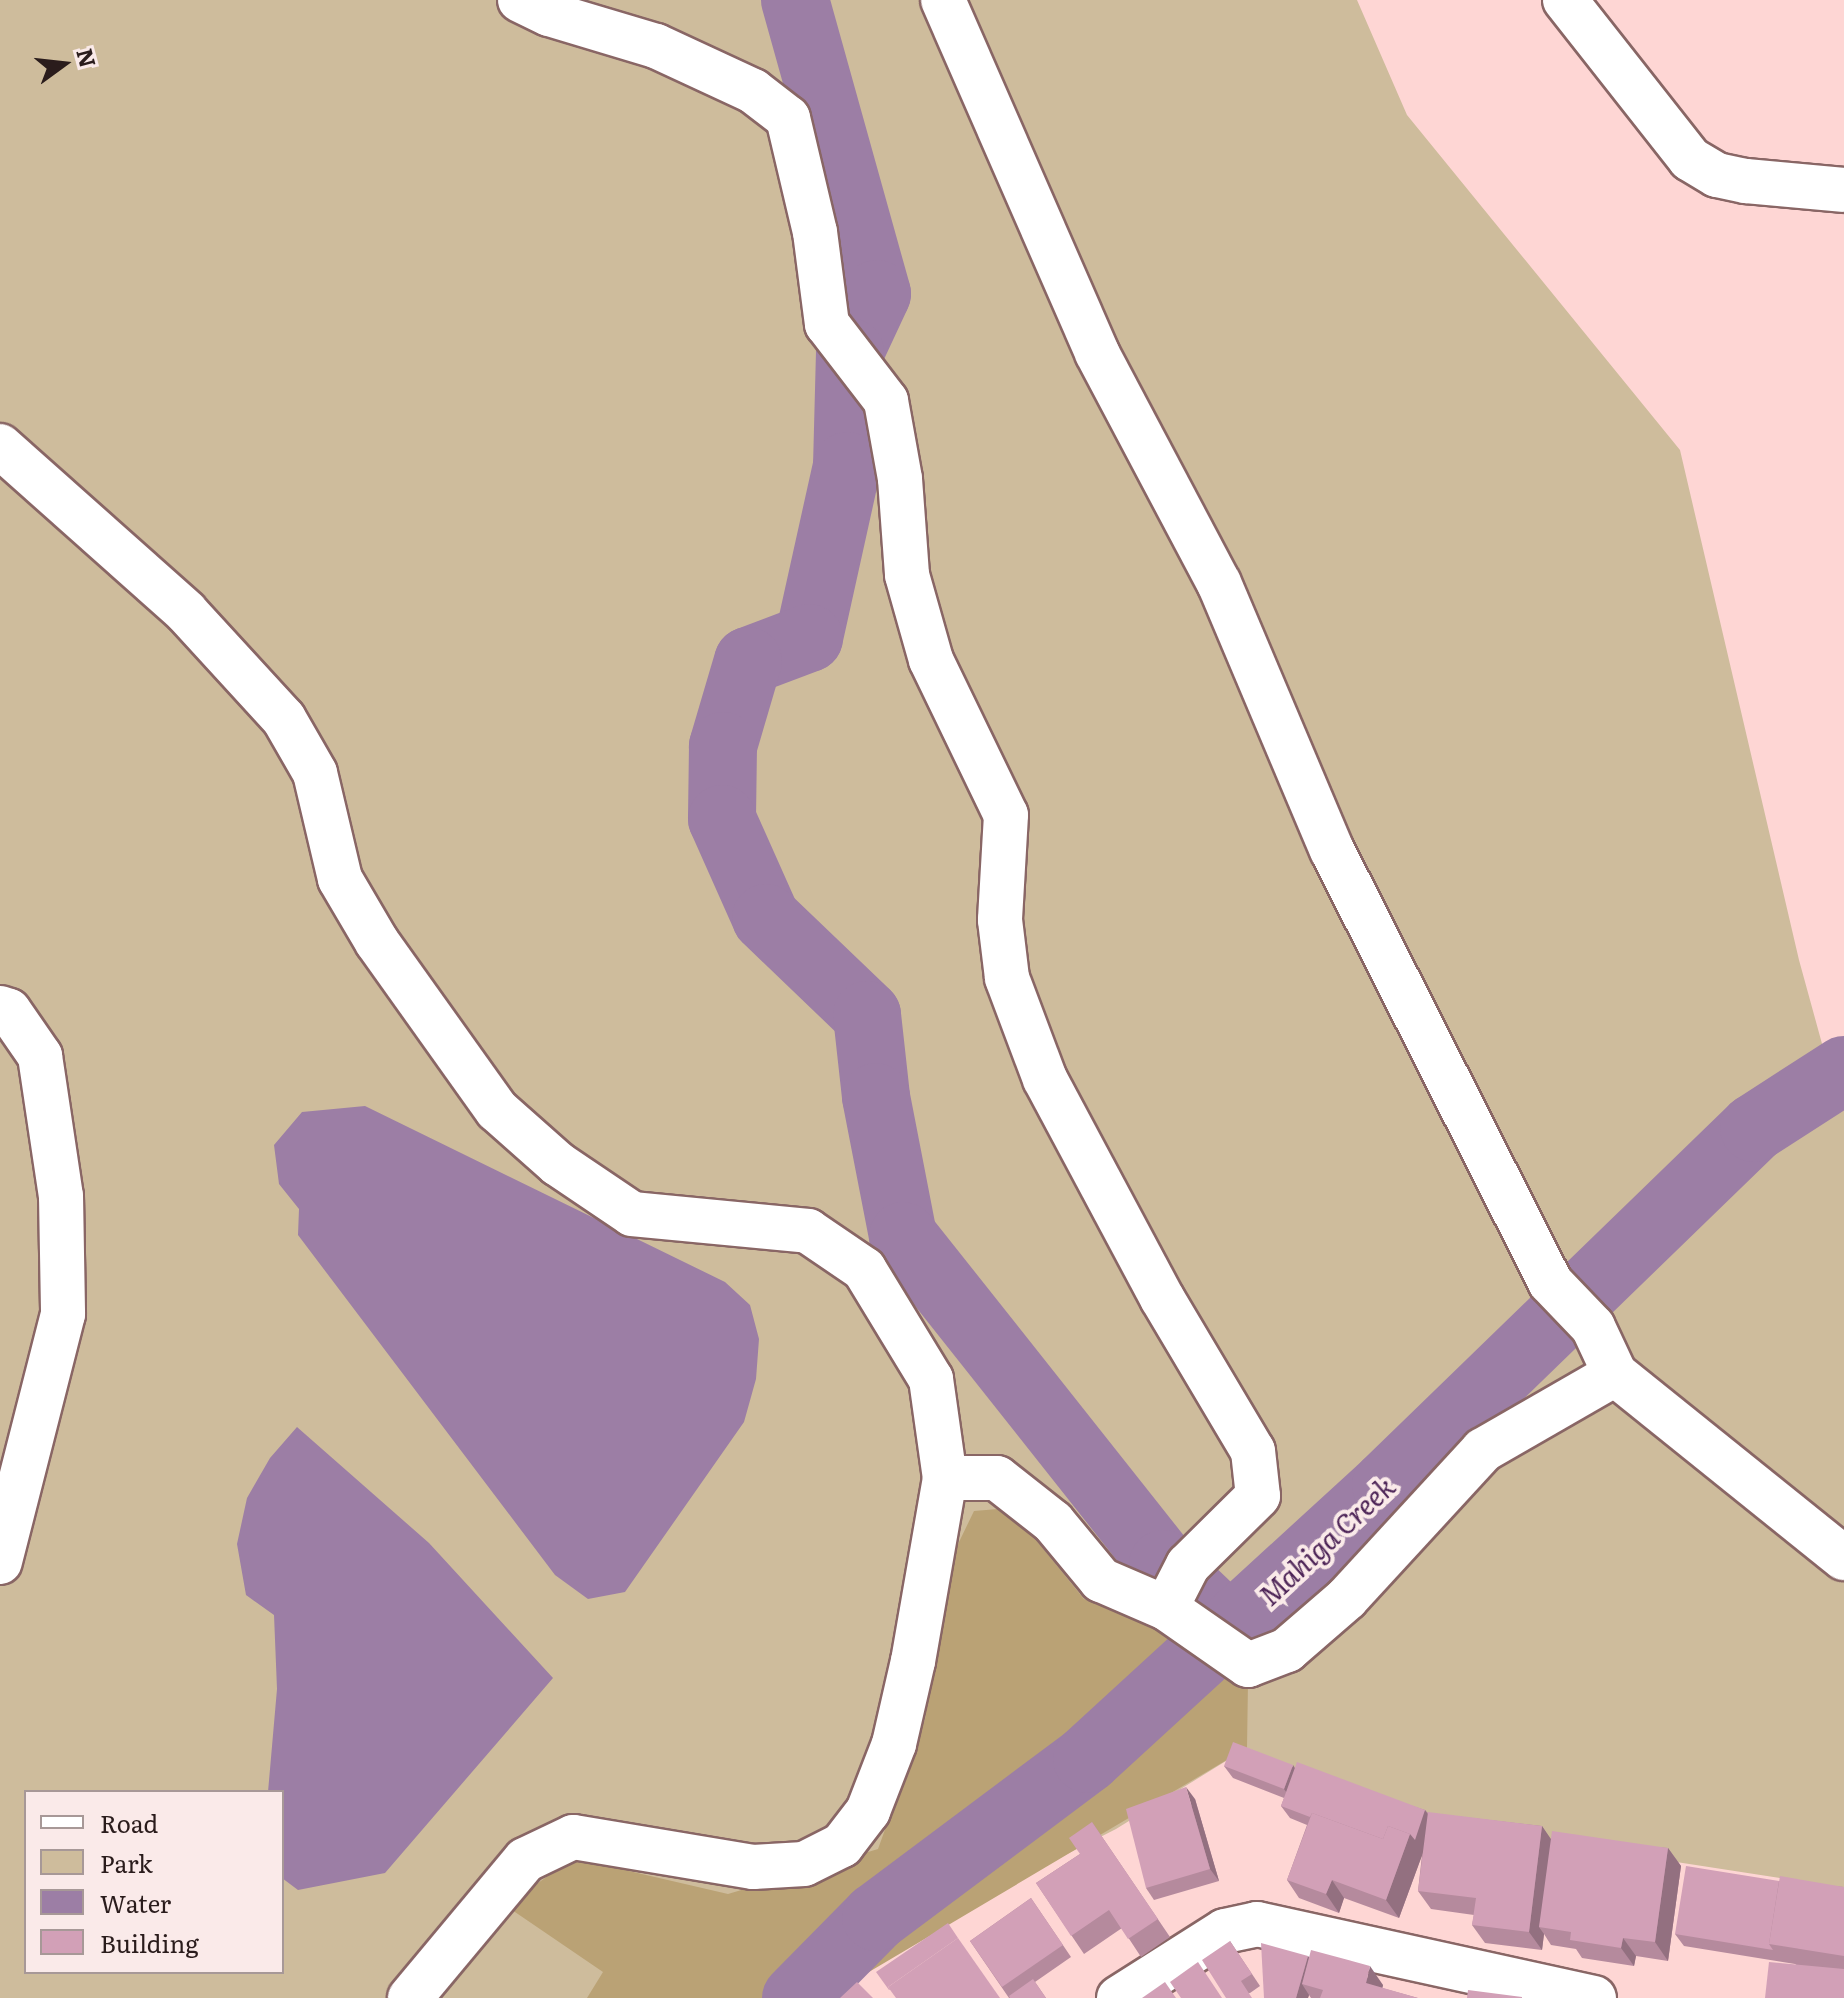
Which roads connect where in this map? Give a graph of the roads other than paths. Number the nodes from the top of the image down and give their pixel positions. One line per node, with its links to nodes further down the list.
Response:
1 (520, 0): 11 (street)
2 (943, 0): 7 (street)
3 (1565, 0): 4 (street)
4 (1844, 190)
5 (0, 446): 8 (street)
6 (0, 1008): 10 (street)
7 (1615, 1374): 9 (street); 11 (street)
8 (945, 1478): 11 (street); 12 (street)
9 (1844, 1558)
10 (0, 1562)
11 (1179, 1600)
12 (410, 1998)
13 (1119, 1998): 14 (street)
14 (1594, 1998)

